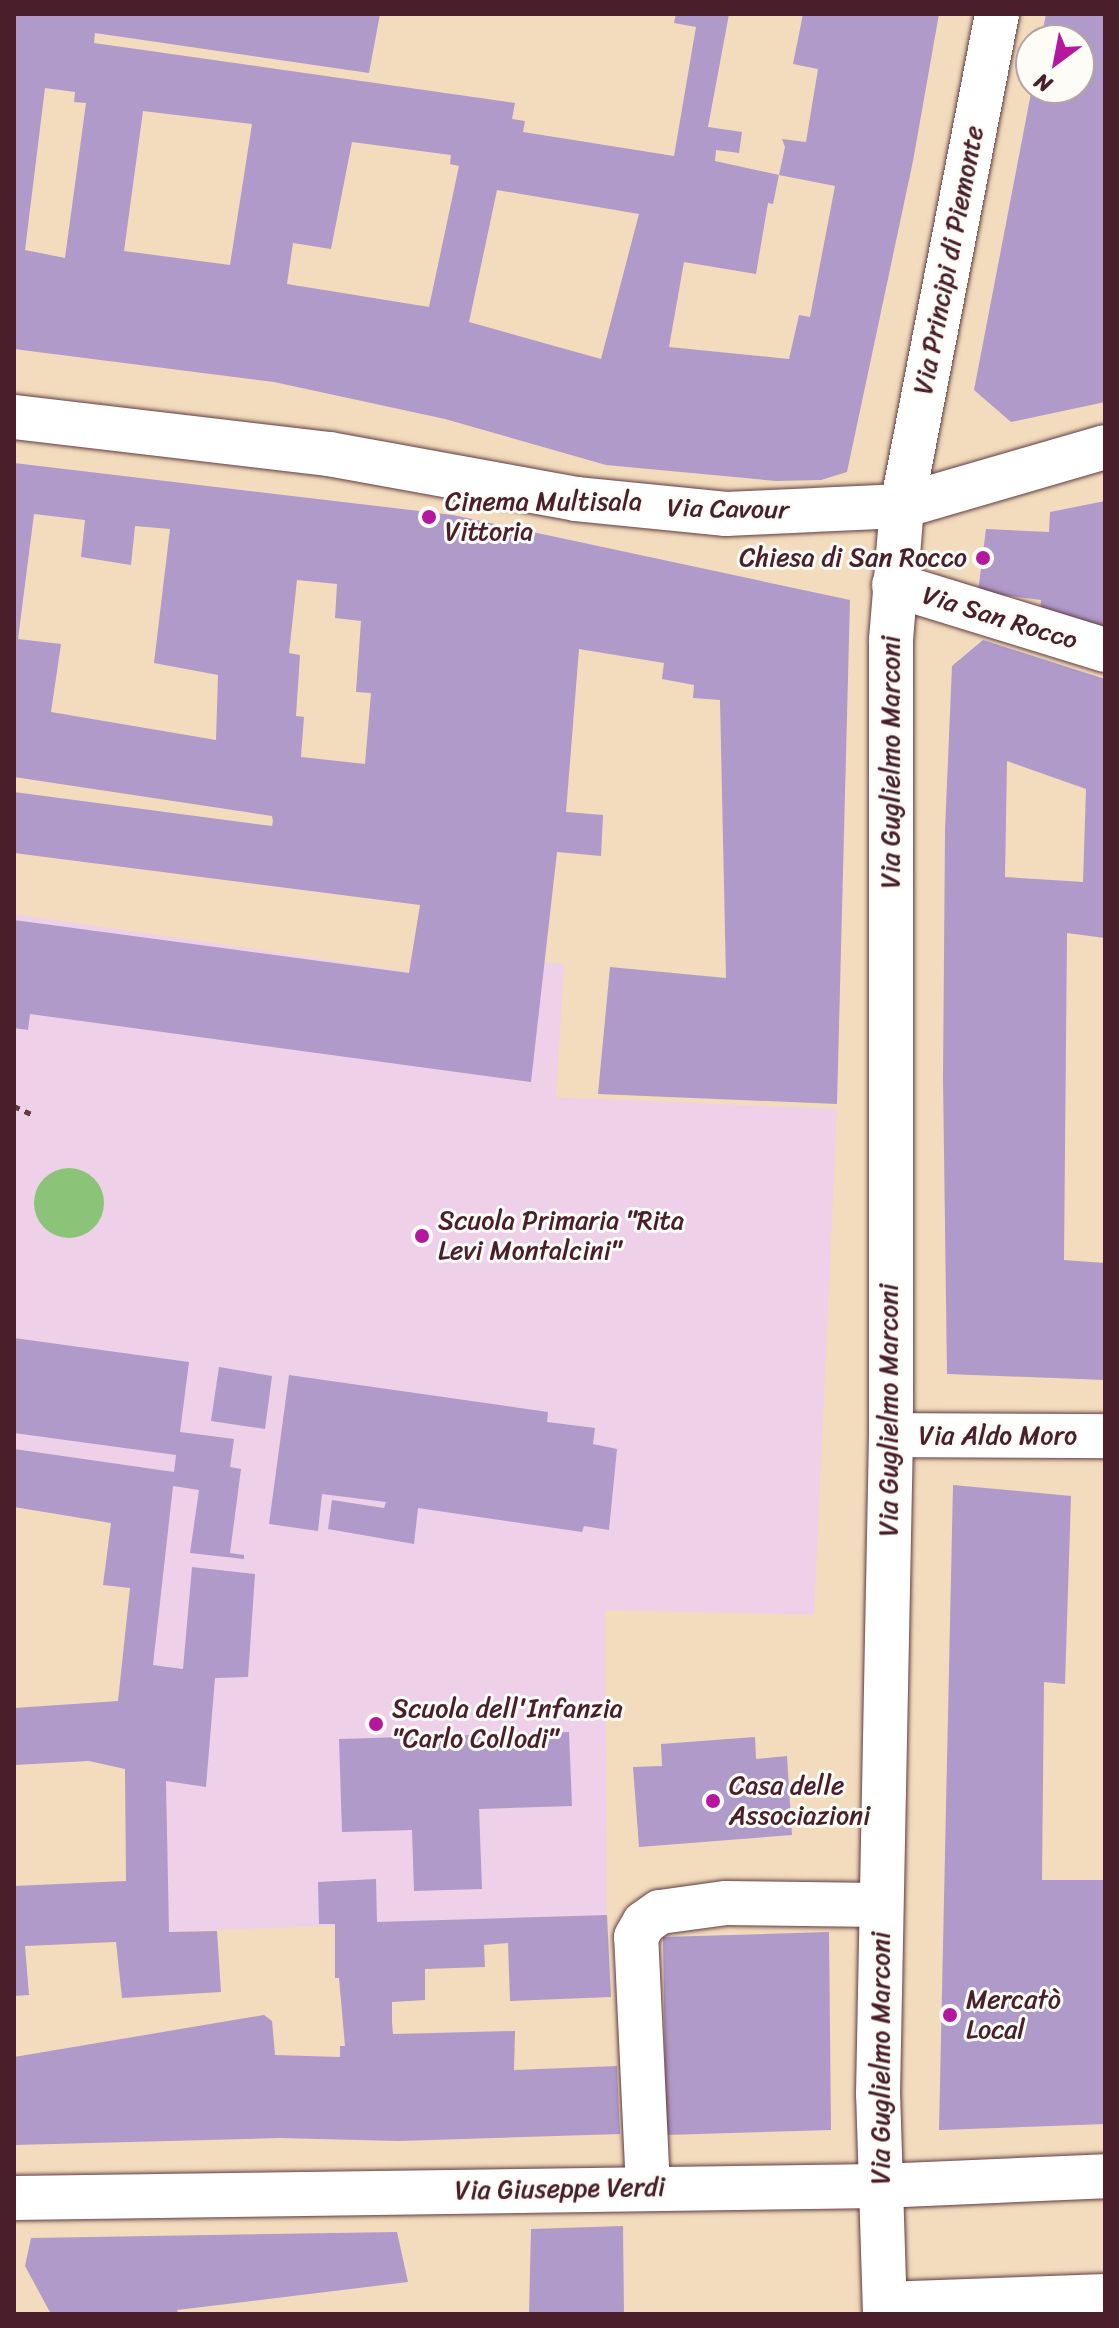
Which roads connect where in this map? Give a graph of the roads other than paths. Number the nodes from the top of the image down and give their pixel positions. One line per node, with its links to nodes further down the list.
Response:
1 (997, 14): 4 (street, Via Principi di Piemonte)
2 (14, 417): 4 (street, Via Cavour)
3 (1105, 447): 4 (street, Via Cavour)
4 (902, 506): 5 (street, Via Guglielmo Marconi)
5 (894, 585): 6 (street, Via San Rocco); 7 (street, Via Guglielmo Marconi)
6 (1105, 650)
7 (891, 1435): 8 (street, Via Aldo Moro); 9 (street, Via Guglielmo Marconi)
8 (1105, 1436)
9 (881, 1905): 11 (street, Via Guglielmo Marconi); 12 (street)
10 (1105, 2176): 11 (street, Via Giuseppe Verdi)
11 (880, 2186): 12 (street, Via Giuseppe Verdi); 15 (street, Via Guglielmo Marconi)
12 (648, 2188): 13 (street, Via Giuseppe Verdi)
13 (14, 2198)
14 (1105, 2296): 15 (street)
15 (885, 2309)

